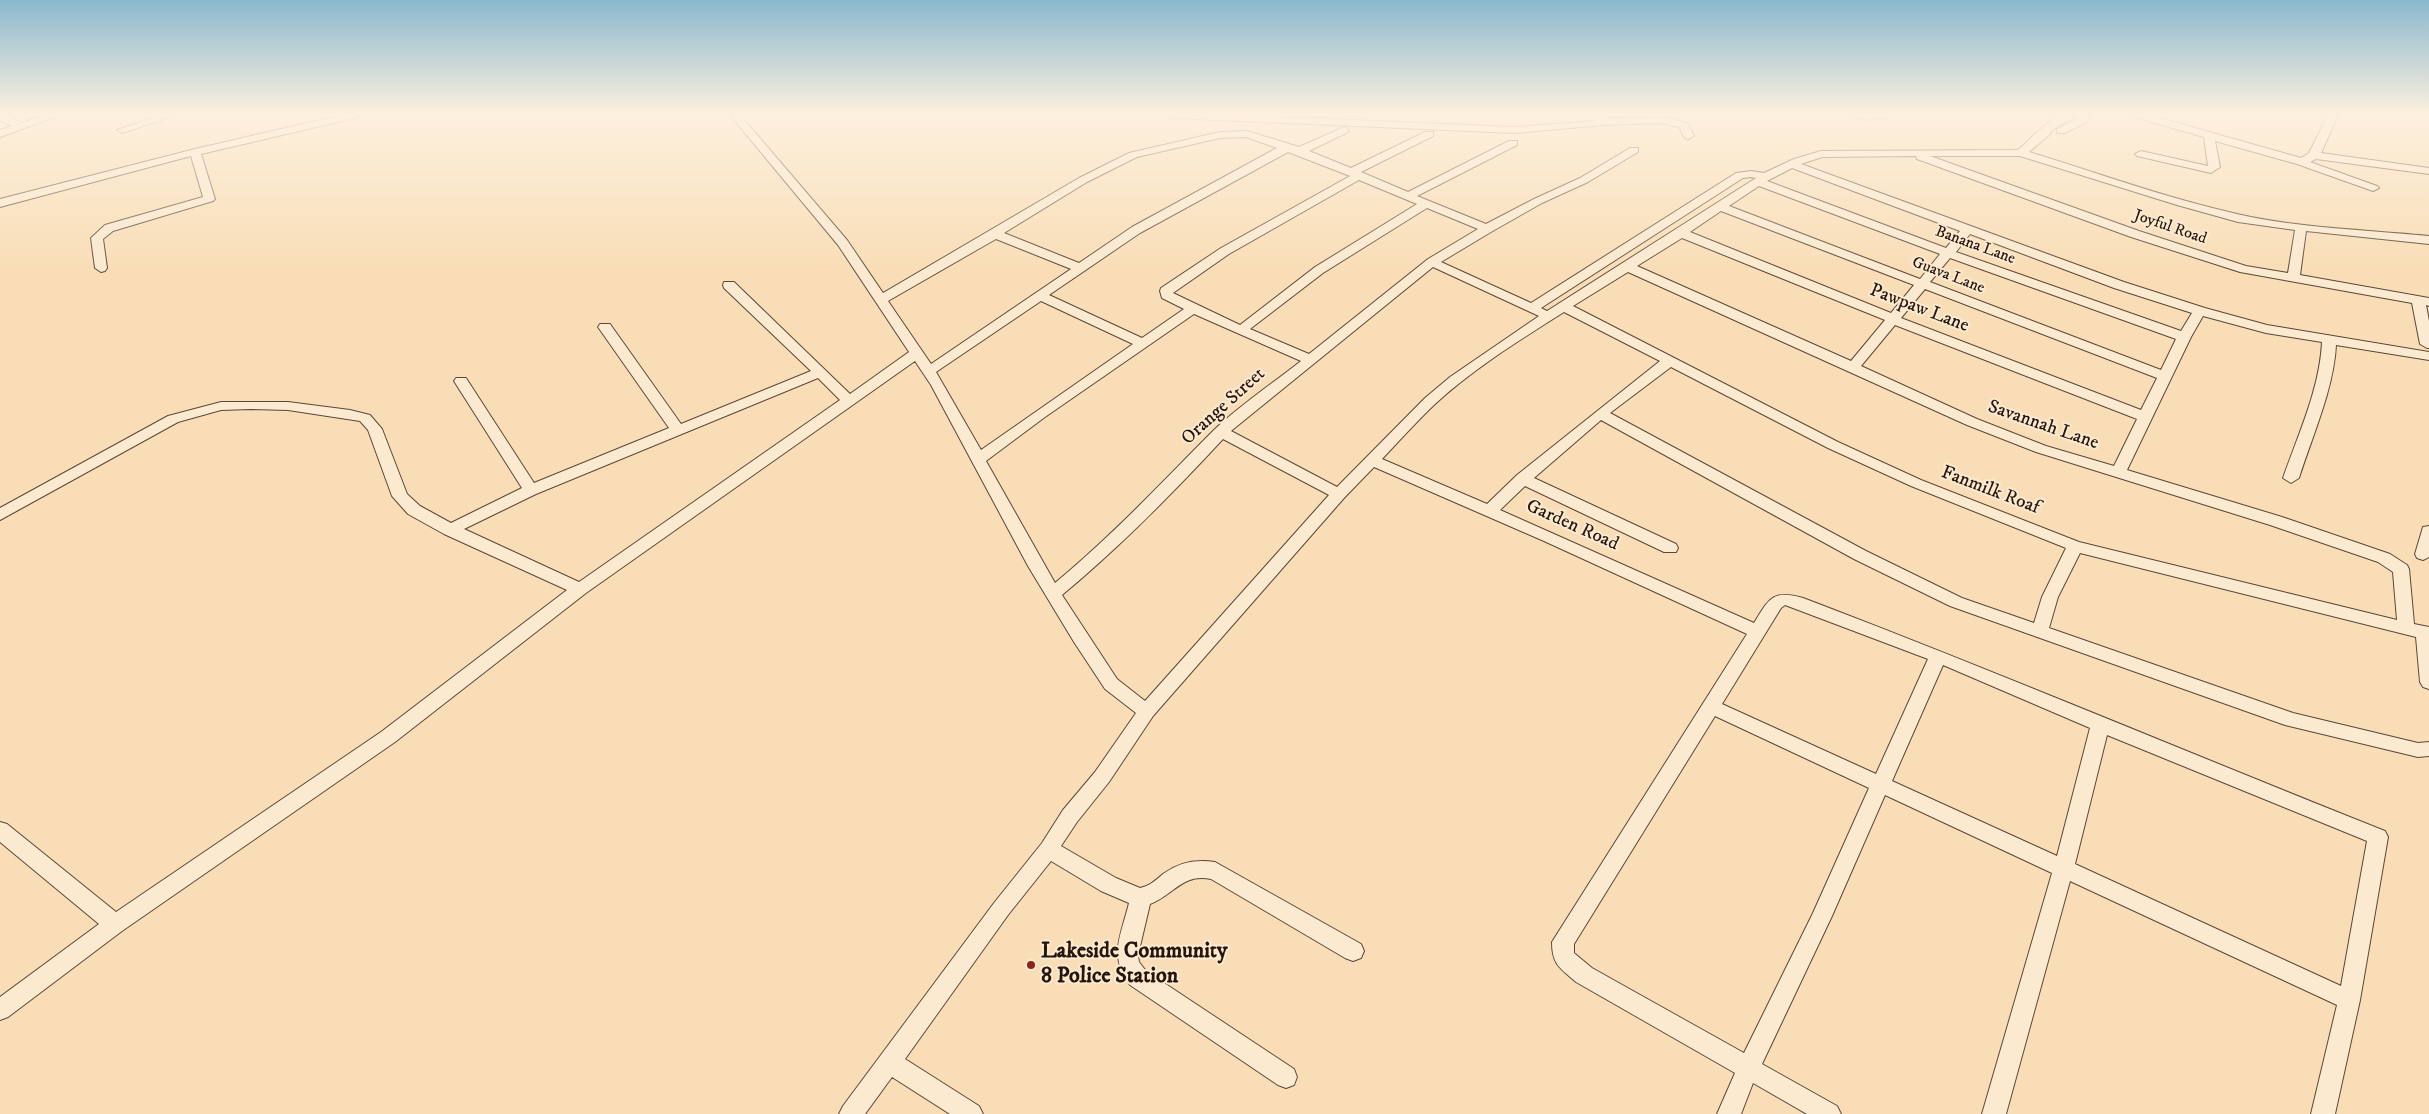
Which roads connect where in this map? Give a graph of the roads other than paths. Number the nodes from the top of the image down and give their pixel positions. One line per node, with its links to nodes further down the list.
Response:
1 (138, 167): 23 (street)
2 (199, 167): 35 (street)
3 (779, 167): 41 (street)
4 (1110, 167): 30 (street)
5 (1251, 167): 36 (street)
6 (1338, 167): 19 (street)
7 (1367, 167): 19 (street)
8 (1465, 167): 22 (street)
9 (1606, 167): 27 (street)
10 (1786, 167): 20 (street)
11 (1799, 167): 28 (street)
12 (1948, 167): 37 (street, Joyful Road)
13 (2066, 167): 26 (street)
14 (2198, 167): 15 (street)
15 (2214, 167)
16 (2315, 167): 21 (street)
17 (2402, 167): 18 (street)
18 (2429, 171)
19 (1354, 174): 22 (street); 44 (street)
20 (1762, 180): 25 (street); 32 (street, Banana Lane); 45 (street, Banana Lane)
21 (2373, 188)
22 (1408, 196): 24 (street)
23 (0, 203)
24 (1427, 203): 27 (street); 50 (street)
25 (1720, 207): 29 (street); 38 (street, Guava Lane)
26 (2302, 227): 31 (street); 37 (street)
27 (1487, 229): 33 (street)
28 (1968, 229): 32 (street); 46 (street)
29 (1681, 233): 34 (street); 48 (street, Pawpaw Lane)
30 (995, 234): 36 (street); 41 (street)
31 (2429, 240)
32 (1949, 254): 38 (street); 51 (street, Banana Lane)
33 (1432, 262): 45 (street); 56 (street, Orange Street)
34 (1628, 267): 43 (street); 58 (street, Savannah Lane)
35 (101, 268)
36 (1080, 268): 40 (street)
37 (2293, 279): 42 (street, Joyful Road)
38 (1923, 284): 48 (street); 61 (street, Guava Lane)
39 (729, 285): 60 (street)
40 (1041, 296): 53 (street); 59 (street)
41 (881, 300): 55 (street)
42 (2423, 301): 54 (street)
43 (1565, 307): 47 (street); 57 (street, Fanmilk Roaf)
44 (1193, 309): 50 (street); 53 (street)
45 (1531, 309): 47 (street)
46 (2200, 312): 51 (street); 52 (street)
47 (1548, 316): 69 (street)
48 (1893, 319): 58 (street); 65 (street, Pawpaw Lane)
49 (605, 327): 66 (street)
50 (1241, 330): 56 (street)
51 (2184, 337): 61 (street)
52 (2329, 340): 54 (street); 72 (street)
53 (1143, 343): 68 (street)
54 (2428, 350)
55 (917, 352): 59 (street); 63 (street)
56 (1310, 360): 67 (street, Orange Street)
57 (1671, 360): 64 (street); 79 (street, Fanmilk Roaf)
58 (1854, 367): 70 (street, Savannah Lane)
59 (929, 370): 68 (street)
60 (819, 373): 63 (street); 66 (street)
61 (2165, 376): 65 (street)
62 (461, 381): 73 (street)
63 (849, 401): 82 (street)
64 (1601, 414): 71 (street); 85 (street)
65 (2146, 417): 70 (street)
66 (677, 429): 73 (street)
67 (1221, 432): 74 (street); 83 (street, Orange Street)
68 (980, 458): 83 (street)
69 (1370, 460): 74 (street); 75 (street, Garden Road)
70 (2118, 473): 84 (street, Savannah Lane)
71 (1522, 478): 75 (street); 80 (street)
72 (2291, 478)
73 (530, 490): 77 (street)
74 (1338, 494): 91 (street)
75 (1489, 511): 86 (street, Garden Road)
76 (0, 515): 77 (street)
77 (450, 530): 82 (street)
78 (2429, 531): 81 (street)
79 (2075, 546): 84 (street, Fanmilk Roaf); 85 (street)
80 (1670, 548)
81 (2423, 554)
82 (580, 589): 99 (street)
83 (1053, 593): 91 (street)
84 (2406, 627): 87 (street, Fanmilk Roaf)
85 (2040, 631): 93 (street)
86 (1757, 632): 88 (street); 90 (street)
87 (2426, 633): 89 (street)
88 (1938, 656): 92 (street); 94 (street)
89 (2429, 682)
90 (1712, 707): 94 (street); 104 (street)
91 (1147, 711): 96 (street)
92 (2100, 725): 97 (street); 101 (street)
93 (2429, 749)
94 (1882, 785): 97 (street); 104 (street)
95 (0, 830): 99 (street)
96 (1049, 848): 98 (street); 103 (street)
97 (2064, 868): 101 (street); 110 (street)
98 (1141, 897): 100 (street); 105 (street)
99 (114, 924): 102 (street)
100 (1353, 951)
101 (2349, 1000): 111 (street)
102 (0, 1010)
103 (890, 1063): 106 (street); 107 (street)
104 (1748, 1069): 108 (street); 109 (street)
105 (1286, 1077)
106 (851, 1114)
107 (971, 1114)
108 (1729, 1114)
109 (1829, 1114)
110 (1994, 1114)
111 (2323, 1114)

